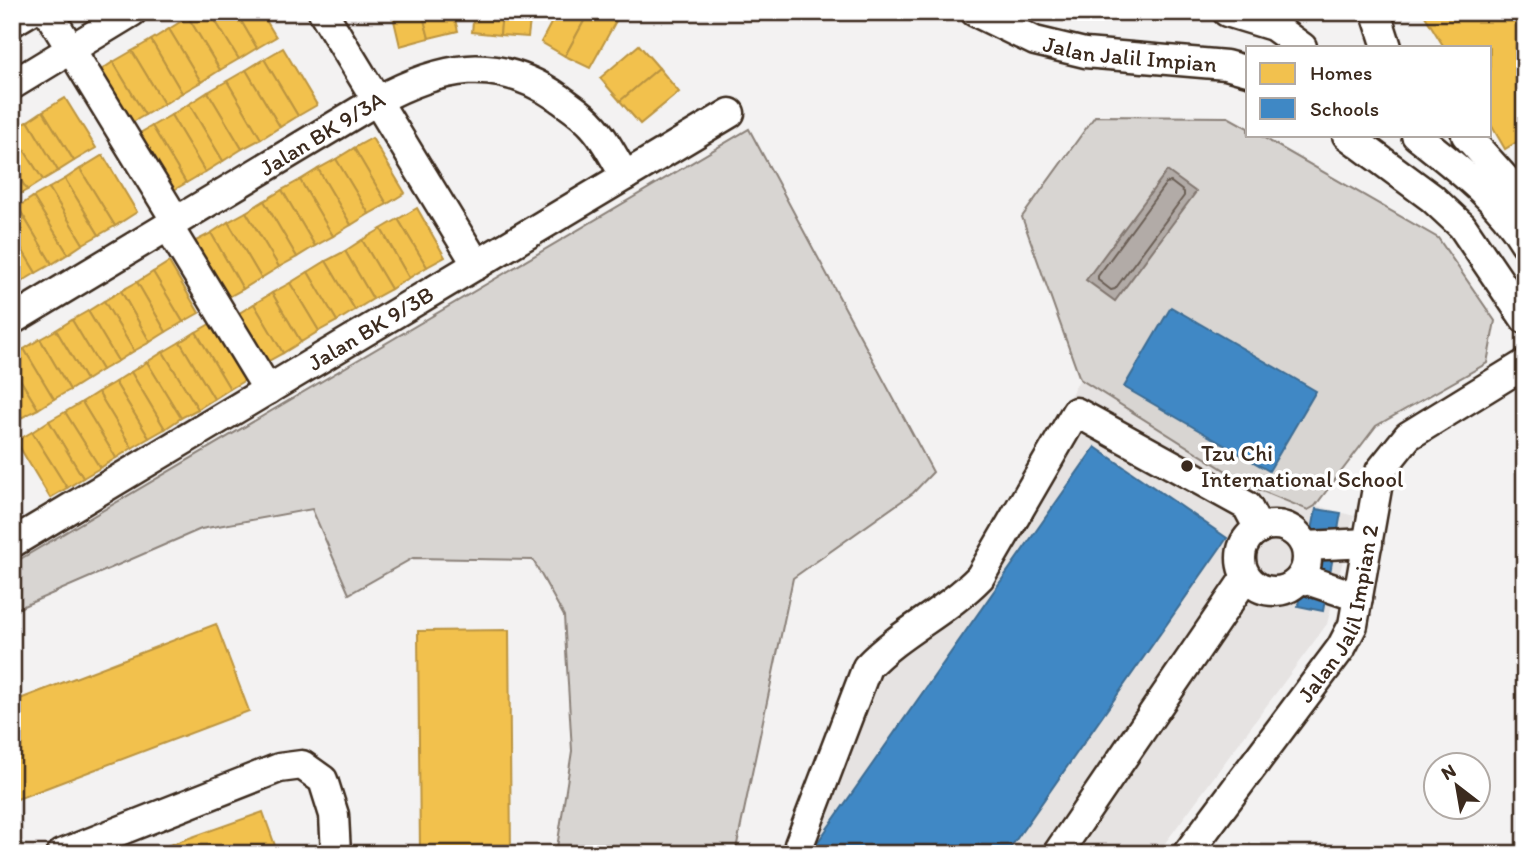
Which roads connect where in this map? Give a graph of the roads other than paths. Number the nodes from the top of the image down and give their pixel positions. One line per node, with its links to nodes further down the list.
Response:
1 (29, 12): 8 (street)
2 (48, 12): 11 (street)
3 (132, 12): 11 (street)
4 (323, 12): 14 (street)
5 (975, 12): 12 (street, Jalan Jalil Impian)
6 (1227, 12): 9 (street)
7 (1379, 12): 10 (street)
8 (12, 22)
9 (1301, 46)
10 (1387, 46)
11 (71, 49): 13 (street); 21 (street)
12 (1246, 70)
13 (12, 85)
14 (376, 101): 19 (street, Jalan BK 9/3A); 21 (street, Jalan BK 9/3A); 23 (street)
15 (730, 113): 19 (street, Jalan BK 9/3B)
16 (1348, 136): 24 (street)
17 (1417, 136): 22 (street)
18 (1467, 136): 20 (street)
19 (625, 176): 23 (street, Jalan BK 9/3B)
20 (1525, 201)
21 (172, 224): 25 (street, Jalan BK 9/3A); 27 (street)
22 (1525, 243)
23 (477, 265): 27 (street, Jalan BK 9/3B)
24 (1523, 316): 26 (street)
25 (12, 320)
26 (1522, 368): 30 (street, Jalan Jalil Impian 2)
27 (268, 390): 29 (street, Jalan BK 9/3B)
28 (1259, 528): 31 (street); 32 (street); 37 (street)
29 (12, 543)
30 (1368, 543): 31 (street); 34 (street, Jalan Jalil Impian 2)
31 (1306, 546): 33 (street)
32 (1246, 578): 33 (street); 38 (street)
33 (1301, 578): 34 (street)
34 (1358, 597): 39 (street, Jalan Jalil Impian 2)
35 (61, 854): 36 (street)
36 (336, 854)
37 (801, 854)
38 (1058, 854)
39 (1187, 854)

